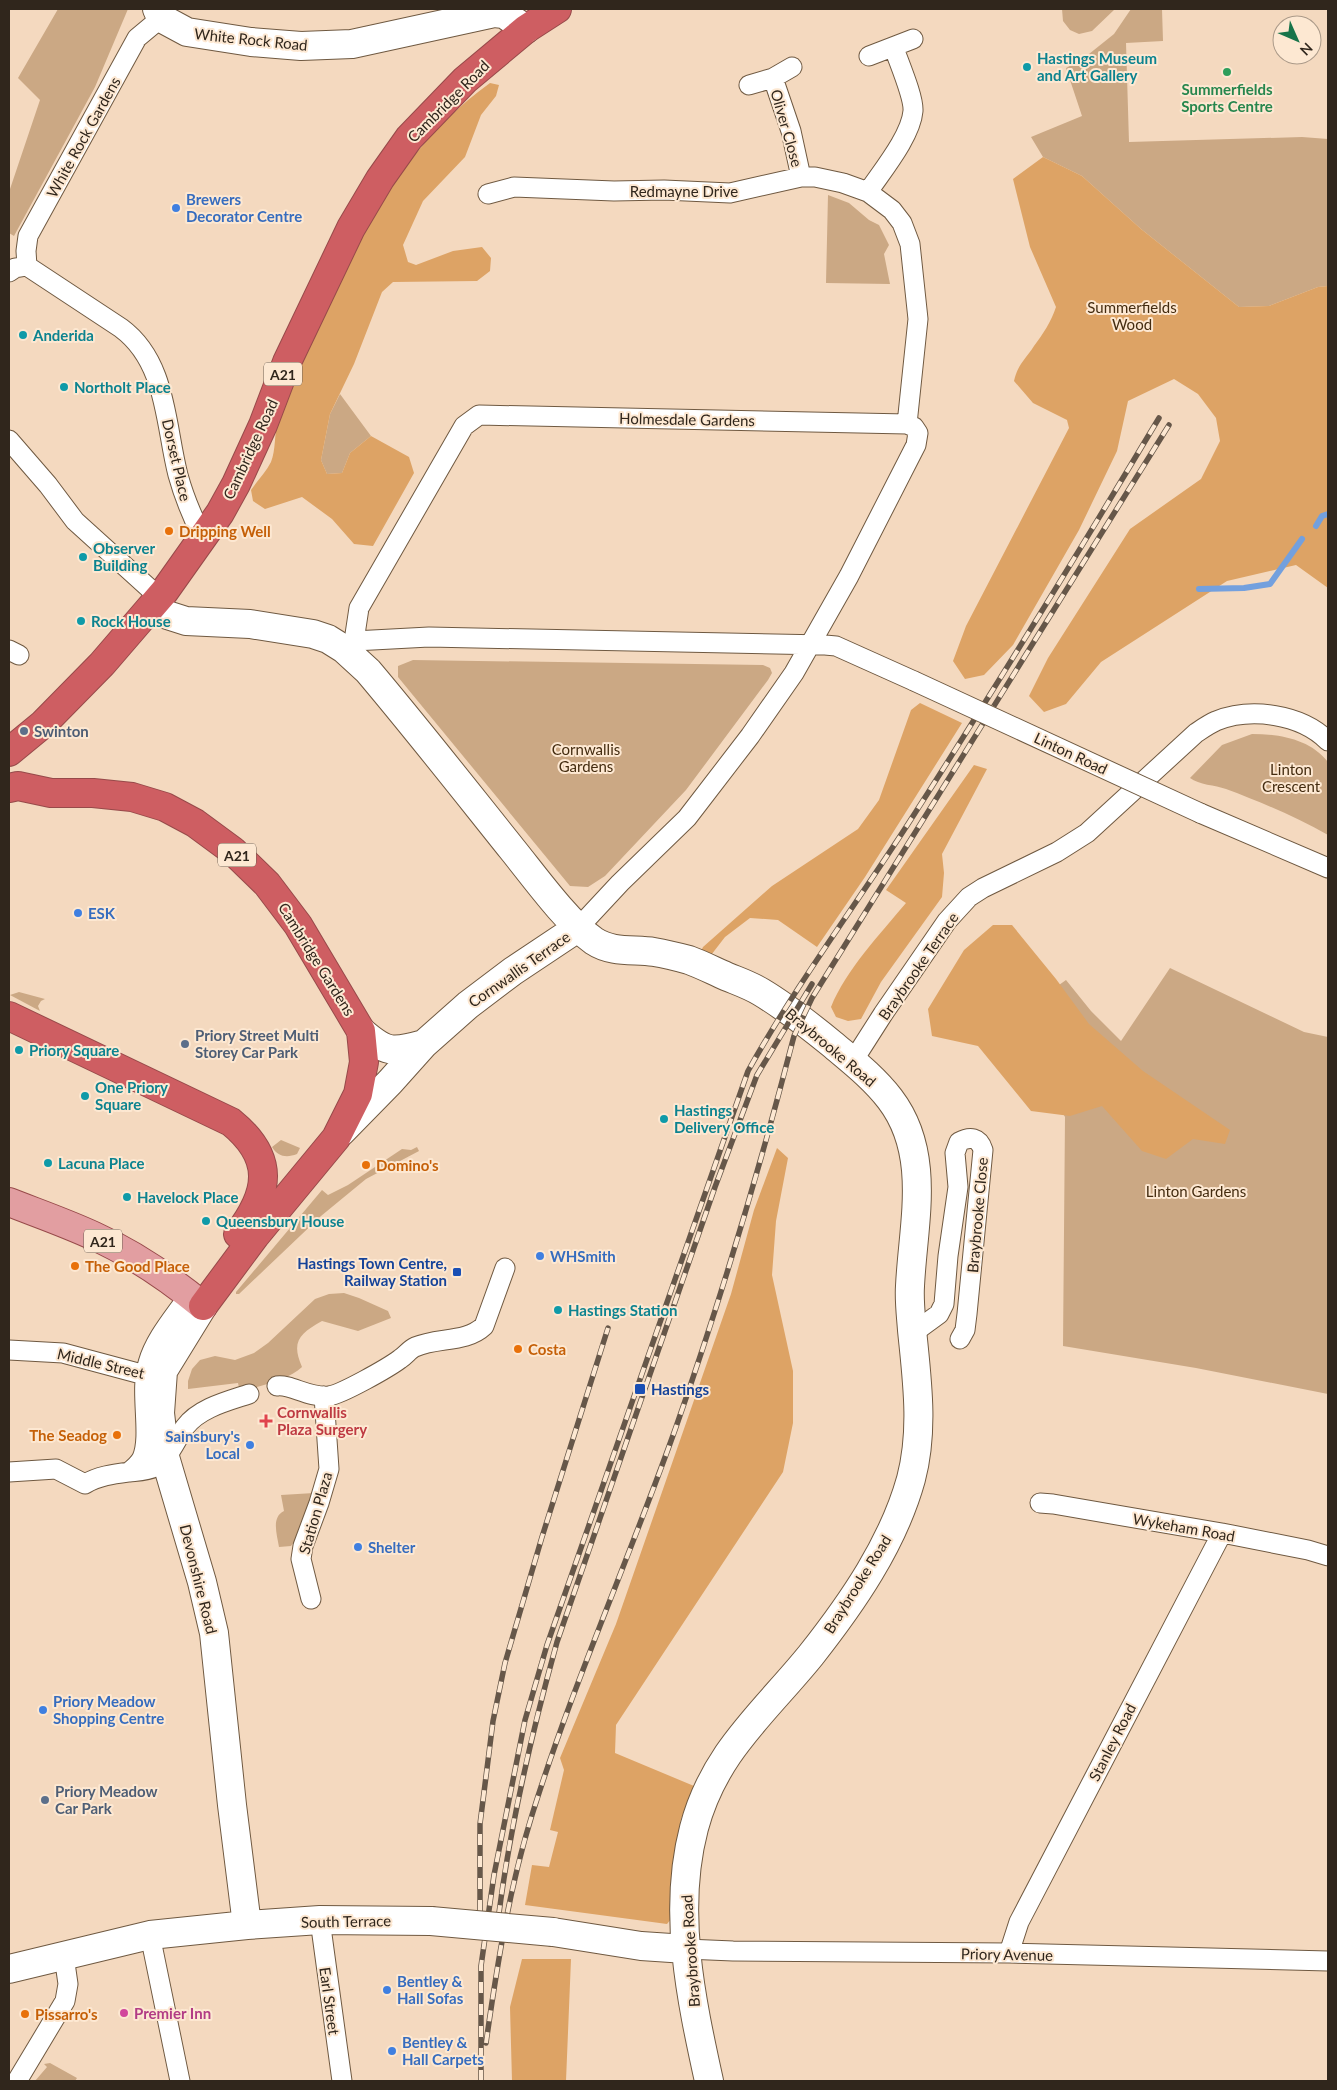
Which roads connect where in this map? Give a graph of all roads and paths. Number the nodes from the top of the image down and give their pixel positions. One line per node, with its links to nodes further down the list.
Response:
1 (557, 9): 3 (highway, A21)
2 (159, 13): 3 (street, White Rock Road); 13 (street, White Rock Gardens)
3 (526, 29): 17 (highway, Cambridge Road / A21)
4 (914, 39): 5 (street)
5 (894, 48): 6 (street); 11 (street)
6 (869, 56)
7 (792, 67): 8 (street, Oliver Close)
8 (773, 78): 9 (street, Oliver Close); 10 (street, Oliver Close)
9 (749, 85)
10 (801, 177): 11 (street, Redmayne Drive); 12 (street, Redmayne Drive)
11 (868, 192): 15 (street, Redmayne Drive)
12 (488, 194)
13 (27, 266): 14 (street); 17 (street, Dorset Place)
14 (9, 272)
15 (907, 424): 19 (street); 20 (street, Holmesdale Gardens)
16 (9, 440): 18 (street)
17 (202, 536): 18 (highway, Cambridge Road / A21)
18 (156, 603): 20 (street); 21 (highway, Cambridge Road / A21)
19 (812, 644): 20 (street); 26 (street, Linton Road, bridge); 27 (street)
20 (349, 645): 27 (street)
21 (43, 724): 23 (highway, Cambridge Road / A21); 25 (highway, A21)
22 (1328, 741): 32 (street, Braybrooke Terrace)
23 (9, 752)
24 (9, 788): 25 (highway, Cambridge Gardens / A21)
25 (38, 790): 30 (highway, Cambridge Gardens / A21)
26 (1328, 868)
27 (579, 927): 28 (street, Cornwallis Terrace); 31 (street, Cornwallis Terrace)
28 (763, 992): 32 (street, Braybrooke Road)
29 (9, 1016): 34 (highway)
30 (361, 1031): 31 (street, Cornwallis Terrace); 33 (highway, Cambridge Gardens / A21)
31 (424, 1044): 33 (street, Cornwallis Terrace)
32 (853, 1061): 40 (street, Braybrooke Road)
33 (336, 1138): 35 (highway, Cornwallis Terrace / A21)
34 (263, 1168): 35 (highway); 38 (highway)
35 (305, 1176): 38 (highway, Cornwallis Terrace / A21)
36 (9, 1202): 38 (main road, A21)
37 (505, 1268): 45 (street)
38 (196, 1300): 42 (street, Devonshire Road)
39 (969, 1332): 40 (street, Braybrooke Close)
40 (913, 1333): 57 (street, Braybrooke Road)
41 (9, 1350): 42 (street, Middle Street)
42 (154, 1373): 46 (street, Devonshire Road); 49 (street, Devonshire Road)
43 (276, 1386): 45 (street)
44 (249, 1394): 46 (street)
45 (324, 1396): 53 (street, Station Plaza)
46 (174, 1426): 47 (street, Devonshire Road)
47 (165, 1457): 49 (street); 55 (street, Devonshire Road)
48 (9, 1472): 49 (street)
49 (129, 1472)
50 (1040, 1503): 51 (street, Wykeham Road)
51 (1222, 1533): 52 (street, Wykeham Road); 58 (street, Stanley Road)
52 (1328, 1556)
53 (310, 1600)
54 (320, 1920): 55 (street, South Terrace); 57 (street, South Terrace, bridge); 64 (street, Earl Street)
55 (248, 1925): 56 (street, South Terrace)
56 (150, 1935): 59 (street, South Terrace); 63 (street)
57 (686, 1949): 58 (street, Priory Avenue); 65 (street, Braybrooke Road)
58 (1009, 1953): 60 (street, Priory Avenue)
59 (64, 1956): 61 (street, South Terrace); 62 (street)
60 (1328, 1961)
61 (9, 1968)
62 (17, 2081)
63 (180, 2081)
64 (342, 2081)
65 (709, 2081)

